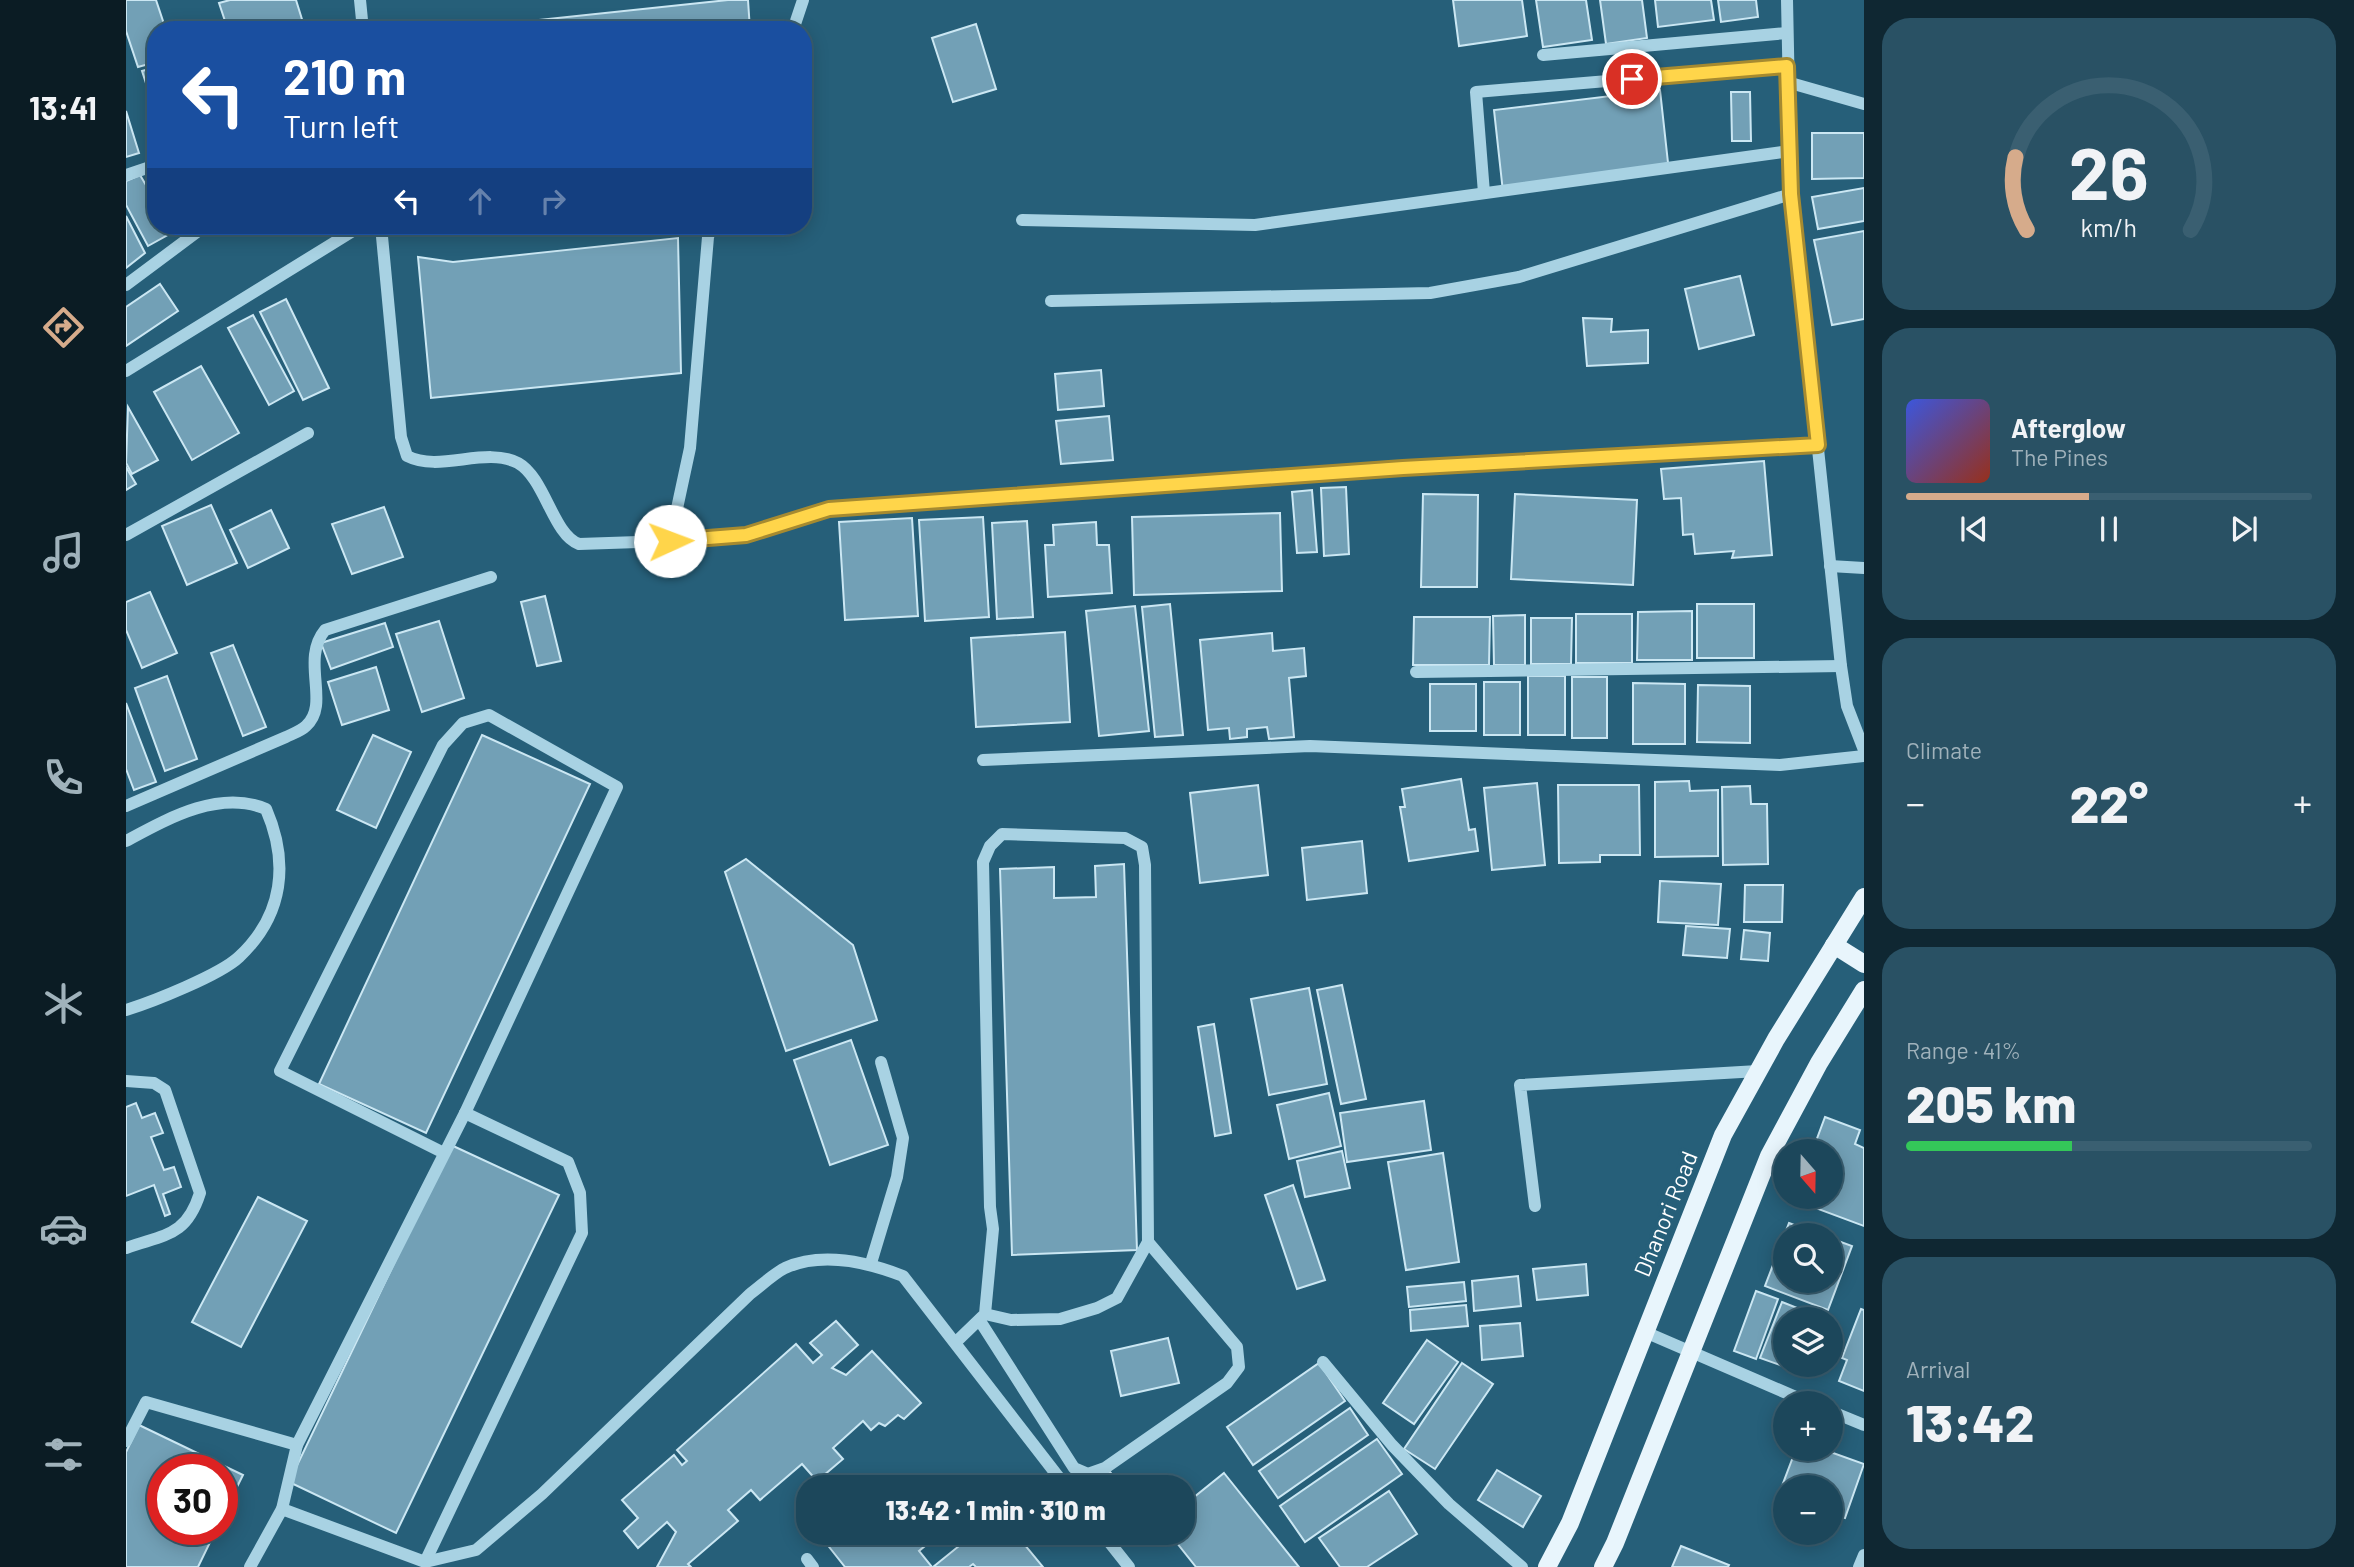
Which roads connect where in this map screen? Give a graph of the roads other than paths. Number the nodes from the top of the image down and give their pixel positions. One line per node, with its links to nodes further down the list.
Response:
1 (360, 0): 4 (street)
2 (803, 0): 5 (street)
3 (1787, 0): 6 (street)
4 (362, 21)
5 (796, 21)
6 (1787, 33): 7 (street); 8 (street)
7 (1543, 55)
8 (1787, 66): 9 (street); 14 (street)
9 (1787, 82): 10 (street); 11 (street)
10 (1864, 104)
11 (1790, 151): 14 (street); 15 (street)
12 (147, 167): 13 (street)
13 (126, 175)
14 (1484, 193): 16 (street)
15 (1791, 194): 22 (street); 25 (street)
16 (1022, 220)
17 (193, 235): 21 (street)
18 (346, 235): 23 (street)
19 (383, 235): 27 (street)
20 (709, 235): 27 (street)
21 (126, 285)
22 (1051, 301)
23 (126, 371)
24 (309, 433): 26 (street)
25 (1818, 445): 27 (street); 28 (street)
26 (126, 535)
27 (670, 541)
28 (1830, 566): 29 (street); 31 (street)
29 (1864, 568)
30 (491, 577): 36 (street)
31 (1841, 666): 32 (street); 33 (street)
32 (1416, 672)
33 (1864, 750)
34 (1864, 756): 35 (street)
35 (983, 760)
36 (126, 806)
37 (126, 841): 42 (street)
38 (1864, 897): 39 (main road, Dhanori Road)
39 (1834, 945): 40 (main road); 44 (main road, Dhanori Road)
40 (1864, 964)
41 (1864, 990): 55 (main road)
42 (126, 1010)
43 (881, 1062): 51 (street)
44 (1758, 1071): 48 (street); 53 (main road, Dhanori Road)
45 (126, 1081): 50 (street)
46 (465, 1113): 47 (street); 47 (street); 66 (street)
47 (444, 1153): 61 (street)
48 (1535, 1206)
49 (1148, 1242): 52 (street); 52 (street); 52 (street)
50 (126, 1248)
51 (871, 1263): 54 (street); 66 (street)
52 (982, 1318): 54 (street)
53 (1645, 1332): 55 (street); 70 (main road, Dhanori Road)
54 (956, 1342): 62 (street)
55 (1690, 1354): 57 (street); 71 (main road)
56 (1323, 1362): 69 (street)
57 (1780, 1391)
58 (1843, 1416): 59 (street)
59 (1864, 1424)
60 (126, 1441): 61 (street)
61 (296, 1445): 63 (street)
62 (1057, 1475)
63 (282, 1509): 66 (street); 67 (street)
64 (1112, 1545): 68 (street)
65 (1864, 1555): 72 (street)
66 (425, 1562)
67 (250, 1567)
68 (1129, 1567)
69 (1522, 1567)
70 (1547, 1567)
71 (1603, 1567)
72 (1859, 1567)

